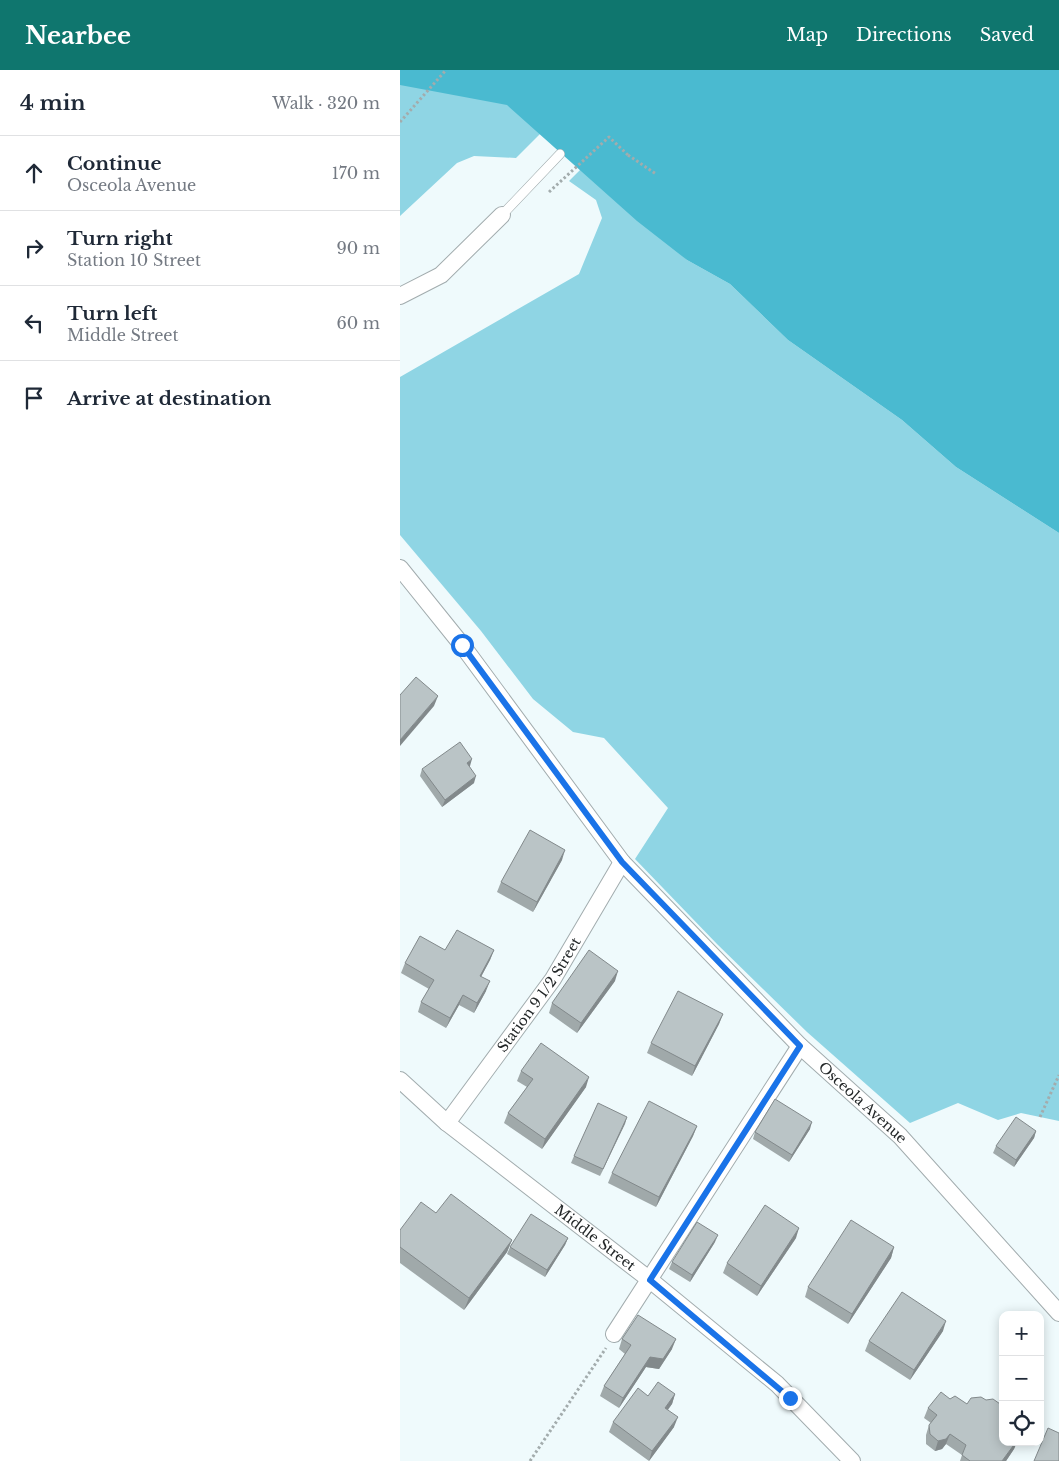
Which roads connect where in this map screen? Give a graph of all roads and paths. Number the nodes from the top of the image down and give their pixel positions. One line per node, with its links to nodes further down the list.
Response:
1 (446, 70): 2 (path)
2 (400, 122)
3 (625, 153): 5 (path)
4 (560, 154): 8 (lane)
5 (629, 156): 6 (path); 7 (path)
6 (656, 174)
7 (550, 192)
8 (502, 215): 9 (street)
9 (400, 296)
10 (400, 568): 11 (street, Osceola Avenue)
11 (622, 862): 12 (street, Osceola Avenue); 16 (street, Station 9 1/2 Street)
12 (800, 1046): 17 (street); 18 (street, Osceola Avenue)
13 (1059, 1075): 15 (path)
14 (400, 1080): 16 (street, Middle Street)
15 (1040, 1117)
16 (447, 1123): 17 (street, Middle Street)
17 (650, 1280): 19 (street); 21 (street, Middle Street)
18 (1059, 1313)
19 (614, 1334): 20 (path)
20 (530, 1461)
21 (852, 1461)

